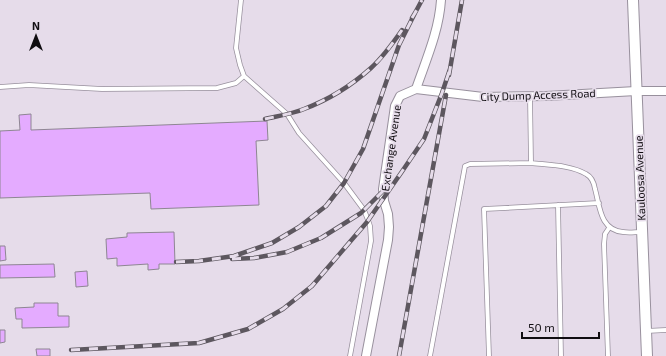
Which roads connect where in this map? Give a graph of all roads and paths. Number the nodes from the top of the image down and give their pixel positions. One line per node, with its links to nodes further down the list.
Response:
1 (241, 0): 4 (lane)
2 (441, 0): 6 (street)
3 (633, 0): 7 (street, Kauloosa Avenue)
4 (244, 76): 5 (lane); 17 (lane)
5 (0, 87)
6 (416, 89): 9 (street, City Dump Access Road); 18 (street, Exchange Avenue)
7 (636, 91): 8 (street, City Dump Access Road); 9 (street, City Dump Access Road); 14 (street, Kauloosa Avenue)
8 (666, 91)
9 (530, 97): 10 (lane)
10 (531, 164): 11 (lane); 19 (lane)
11 (599, 203): 12 (lane); 13 (lane)
12 (558, 205): 20 (lane); 21 (lane)
13 (609, 228): 14 (lane); 22 (lane)
14 (642, 232): 16 (street, Kauloosa Avenue)
15 (666, 330): 16 (lane)
16 (646, 331): 23 (street, Kauloosa Avenue)
17 (350, 356)
18 (366, 356)
19 (430, 356)
20 (489, 356)
21 (561, 356)
22 (608, 356)
23 (647, 356)

